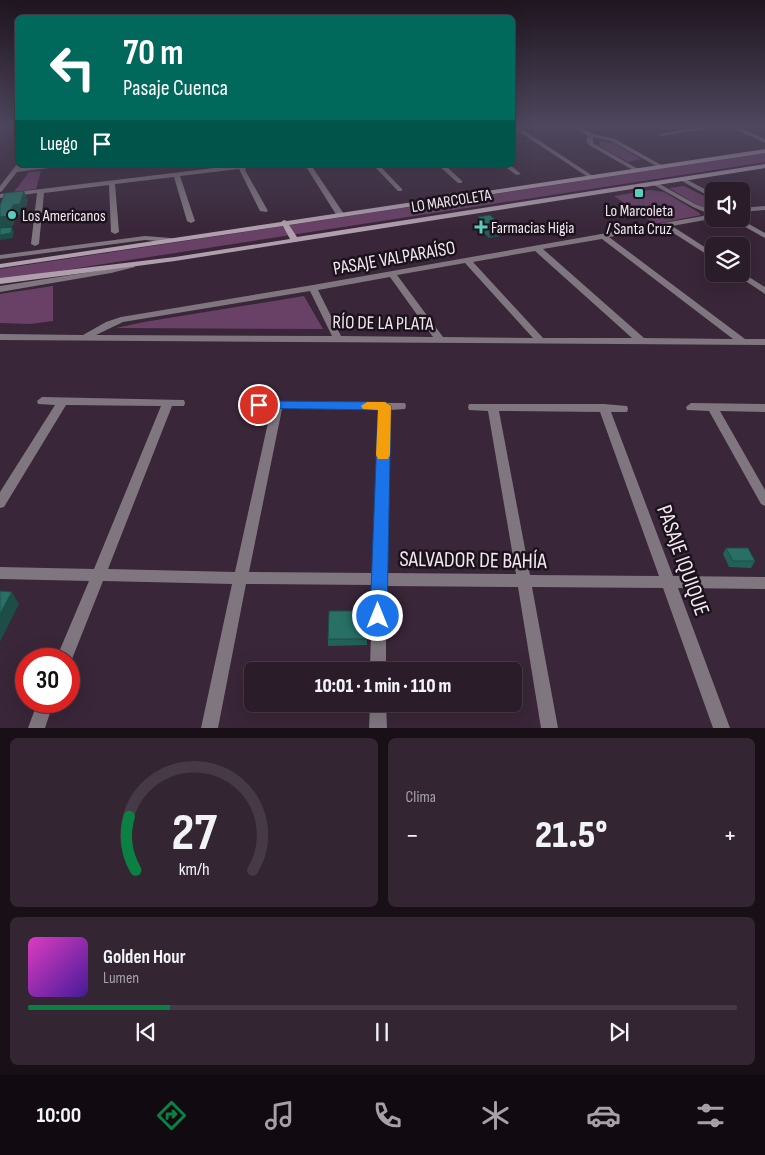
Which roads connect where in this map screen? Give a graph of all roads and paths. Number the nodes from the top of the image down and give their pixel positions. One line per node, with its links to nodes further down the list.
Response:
1 (566, 160): 17 (street)
2 (618, 160): 14 (street)
3 (649, 160): 5 (street)
4 (702, 160): 5 (main road, LO MARCOLETA)
5 (660, 166): 14 (main road, LO MARCOLETA)
6 (765, 166): 18 (main road, LO MARCOLETA)
7 (17, 167): 22 (street)
8 (236, 167): 15 (street)
9 (244, 167): 29 (street)
10 (309, 167): 31 (street)
11 (378, 167): 23 (street)
12 (443, 167): 20 (street)
13 (509, 167): 16 (street)
14 (635, 170): 17 (main road, LO MARCOLETA)
15 (177, 174): 19 (street); 33 (street)
16 (518, 174)
17 (590, 176): 31 (main road, LO MARCOLETA)
18 (682, 179): 21 (main road, LO MARCOLETA); 25 (street)
19 (112, 182): 24 (street); 37 (street)
20 (460, 182)
21 (656, 184): 30 (street); 41 (main road, LO MARCOLETA)
22 (0, 190)
23 (400, 190)
24 (41, 191): 26 (street); 42 (street)
25 (705, 192)
26 (0, 196)
27 (765, 208): 28 (street)
28 (750, 209)
29 (264, 211)
30 (705, 211)
31 (340, 214): 34 (main road, LO MARCOLETA)
32 (705, 218): 35 (street, PASAJE VALPARAÍSO)
33 (192, 221)
34 (284, 222): 40 (main road, LO MARCOLETA); 41 (main road)
35 (666, 225): 38 (street, PASAJE VALPARAÍSO); 44 (street)
36 (749, 227): 39 (street)
37 (115, 232)
38 (603, 236): 43 (street, PASAJE VALPARAÍSO); 62 (street)
39 (765, 236)
40 (171, 240): 45 (street, LO MARCOLETA); 46 (main road); 49 (main road, LO MARCOLETA)
41 (295, 240): 46 (main road, LO MARCOLETA)
42 (35, 244)
43 (537, 248): 47 (street, PASAJE VALPARAÍSO); 61 (street)
44 (705, 251)
45 (0, 257)
46 (175, 259): 48 (main road, LO MARCOLETA)
47 (467, 260): 50 (street, PASAJE VALPARAÍSO); 60 (street)
48 (142, 262): 51 (main road, LO MARCOLETA); 54 (street, LO MARCOLETA)
49 (0, 266)
50 (392, 274): 53 (street, PASAJE VALPARAÍSO); 59 (street)
51 (0, 281)
52 (750, 281): 55 (street)
53 (313, 288): 57 (street, PASAJE VALPARAÍSO); 58 (street)
54 (0, 289)
55 (765, 291)
56 (0, 337): 57 (street, RÍO DE LA PLATA)
57 (84, 337): 58 (street, RÍO DE LA PLATA)
58 (338, 339): 59 (street, RÍO DE LA PLATA)
59 (440, 340): 60 (street, RÍO DE LA PLATA)
60 (540, 340): 61 (street, RÍO DE LA PLATA)
61 (641, 341): 62 (street, RÍO DE LA PLATA)
62 (743, 342): 63 (street, RÍO DE LA PLATA)
63 (765, 342)
64 (42, 401): 65 (street)
65 (63, 401): 78 (street); 80 (street)
66 (259, 405): 67 (street)
67 (277, 405): 68 (street); 81 (street)
68 (385, 406): 69 (street); 82 (street)
69 (402, 406)
70 (473, 407): 71 (street)
71 (493, 407): 74 (street); 83 (street)
72 (691, 407): 73 (street)
73 (712, 407): 76 (street); 77 (street)
74 (604, 408): 75 (street); 84 (street, PASAJE IQUIQUE)
75 (623, 408)
76 (765, 408)
77 (765, 501)
78 (0, 503)
79 (0, 573): 80 (street, SALVADOR DE BAHÍA)
80 (99, 574): 81 (street, SALVADOR DE BAHÍA); 86 (street)
81 (240, 578): 82 (street, SALVADOR DE BAHÍA); 91 (street)
82 (378, 579): 83 (street, SALVADOR DE BAHÍA); 87 (street)
83 (523, 581): 84 (street, SALVADOR DE BAHÍA); 93 (street)
84 (668, 582): 85 (street, SALVADOR DE BAHÍA); 94 (street, PASAJE IQUIQUE)
85 (765, 583)
86 (69, 648)
87 (378, 662)
88 (378, 712): 92 (street)
89 (42, 713): 90 (street)
90 (36, 728)
91 (209, 728)
92 (378, 728)
93 (550, 728)
94 (722, 728)

